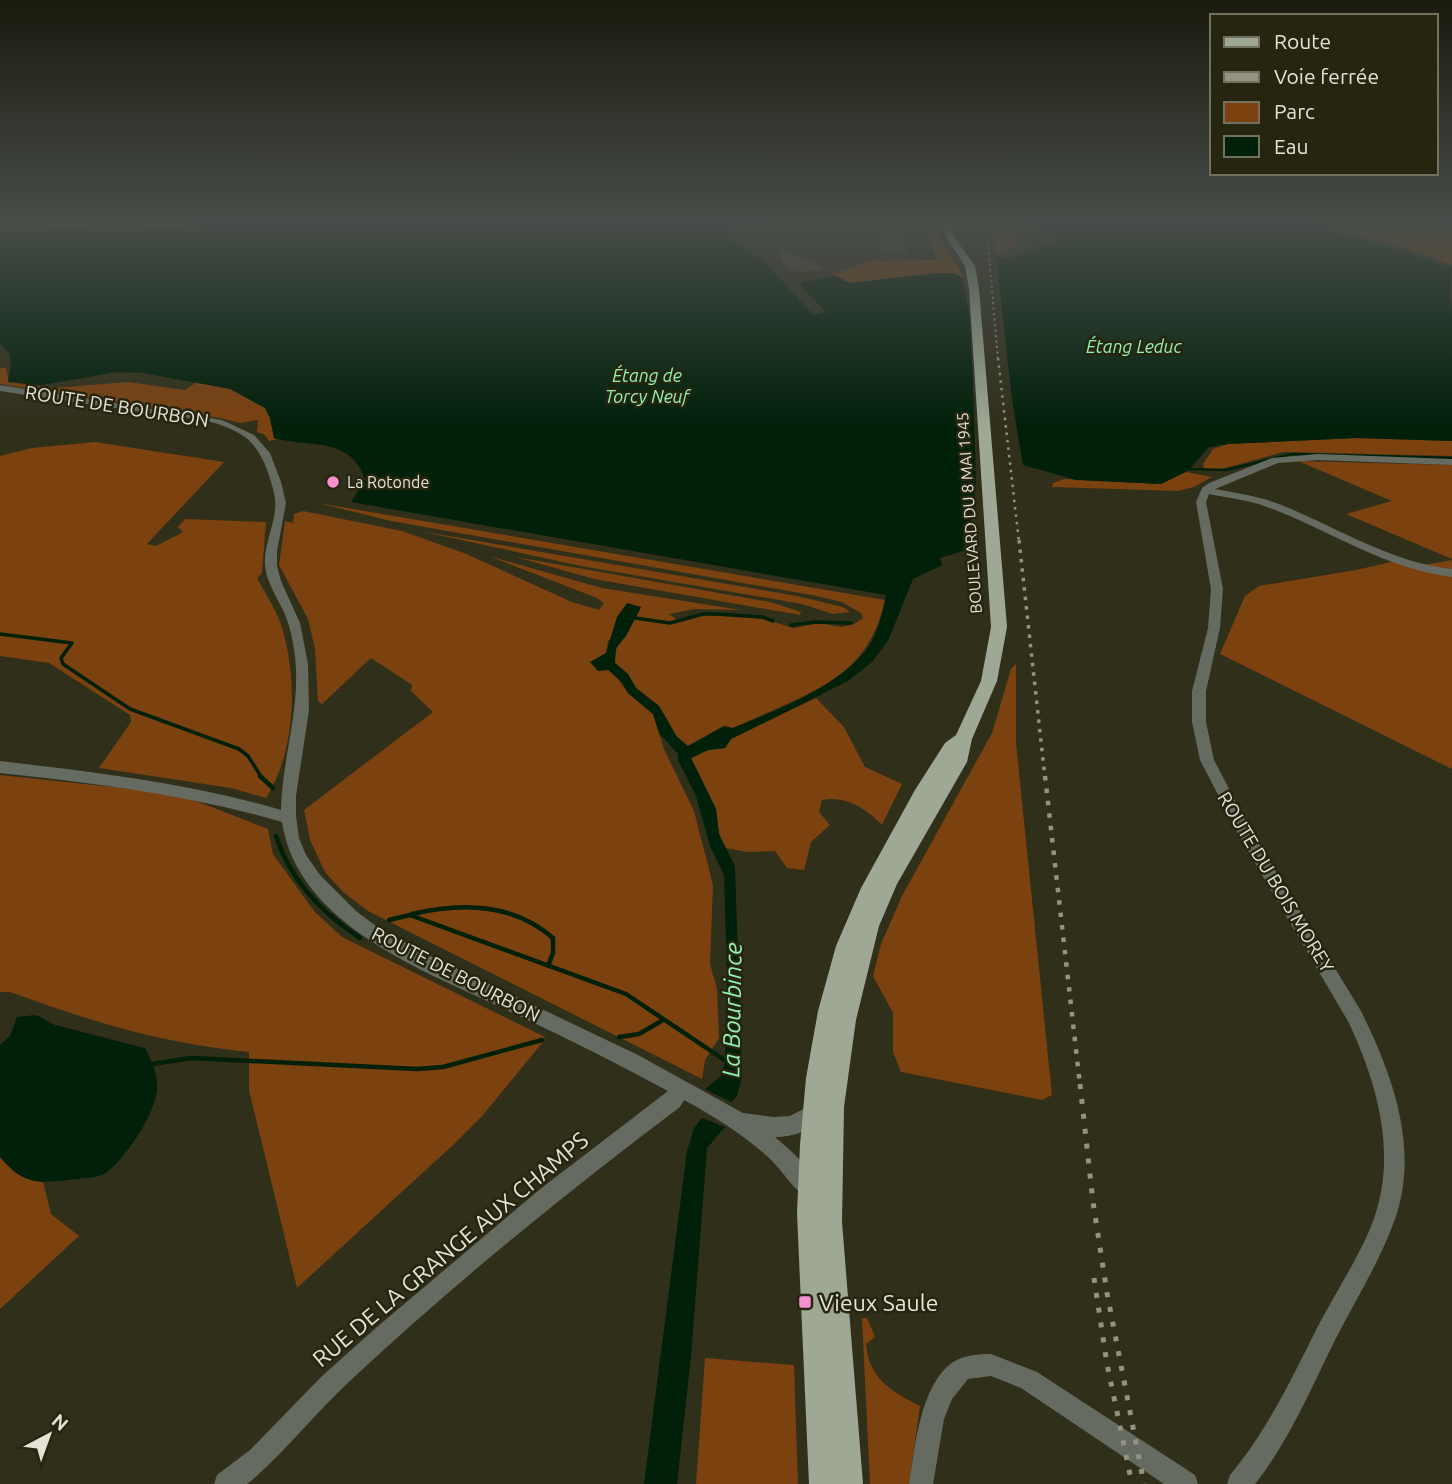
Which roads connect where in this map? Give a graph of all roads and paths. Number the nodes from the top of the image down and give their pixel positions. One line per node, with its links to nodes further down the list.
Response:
1 (974, 289): 6 (main road, BOULEVARD DU 8 MAI 1945)
2 (0, 388): 8 (street, ROUTE DE BOURBON)
3 (1452, 461): 4 (street)
4 (1206, 490): 5 (street); 18 (street, ROUTE DU BOIS MOREY)
5 (1452, 573)
6 (963, 739): 10 (main road, BOULEVARD DU 8 MAI 1945); 15 (main road, BOULEVARD DU 8 MAI 1945)
7 (0, 767): 8 (street)
8 (289, 818): 9 (street, ROUTE DE BOURBON)
9 (681, 1087): 11 (street, ROUTE DE BOURBON); 13 (street, RUE DE LA GRANGE AUX CHAMPS)
10 (815, 1113): 11 (street, ROUTE DE BOURBON); 12 (main road, BOULEVARD DU 8 MAI 1945)
11 (736, 1118): 12 (street, ROUTE DE BOURBON)
12 (810, 1191): 14 (main road, BOULEVARD DU 8 MAI 1945)
13 (226, 1484)
14 (824, 1484)
15 (848, 1484)
16 (920, 1484): 17 (street)
17 (1186, 1484)
18 (1239, 1484)

